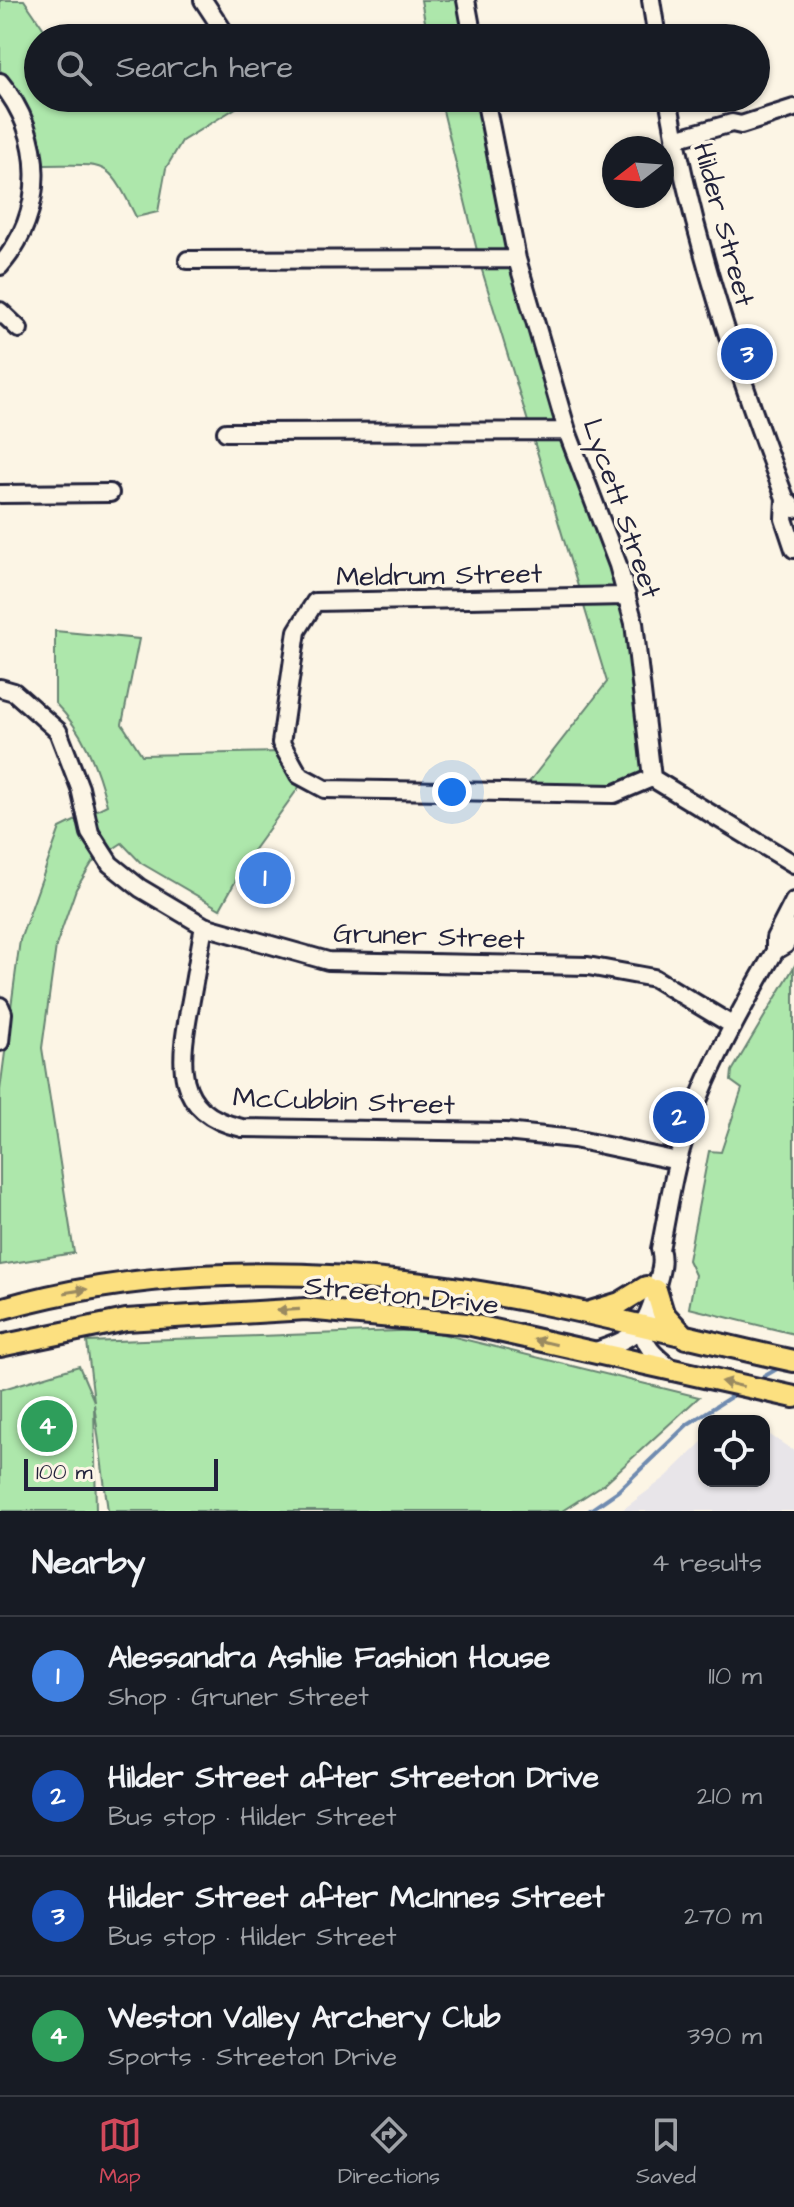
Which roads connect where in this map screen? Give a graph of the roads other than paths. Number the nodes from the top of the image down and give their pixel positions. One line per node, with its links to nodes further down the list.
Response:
1 (203, 0): 4 (street)
2 (466, 0): 5 (street)
3 (651, 0): 6 (street)
4 (219, 24)
5 (470, 24)
6 (655, 24)
7 (0, 82): 14 (street)
8 (794, 108): 11 (street)
9 (488, 112): 12 (street, Lycett Street)
10 (670, 112): 11 (street, Hilder Street)
11 (676, 146): 21 (street, Hilder Street)
12 (517, 259): 13 (street); 17 (street, Lycett Street)
13 (188, 260)
14 (0, 266)
15 (0, 311): 16 (street)
16 (19, 329)
17 (567, 431): 18 (street); 23 (street, Lycett Street)
18 (226, 432)
19 (110, 493): 20 (street)
20 (0, 494)
21 (790, 504): 22 (street, Hilder Street)
22 (794, 549)
23 (627, 596): 25 (street, Lycett Street); 25 (street, Meldrum Street)
24 (0, 688): 28 (street, Gruner Street)
25 (652, 778): 26 (street)
26 (794, 864)
27 (794, 901): 30 (street)
28 (204, 926): 32 (street, Gruner Street); 34 (street, McCubbin Street)
29 (794, 929): 30 (street)
30 (775, 951): 32 (street)
31 (0, 1006): 33 (street)
32 (732, 1025): 34 (street)
33 (0, 1042)
34 (678, 1161): 35 (street)
35 (651, 1288): 37 (main road); 38 (street); 39 (main road)
36 (0, 1309): 37 (main road, Streeton Drive, one-way to 37)
37 (583, 1314): 38 (main road, Streeton Drive)
38 (641, 1328): 39 (main road, Streeton Drive); 41 (street); 43 (street)
39 (686, 1338): 42 (main road, Streeton Drive)
40 (0, 1346): 41 (main road, Streeton Drive, one-way to 40)
41 (591, 1352): 43 (main road, Streeton Drive)
42 (794, 1361)
43 (677, 1373): 44 (main road, Streeton Drive, one-way to 43)
44 (794, 1397)

